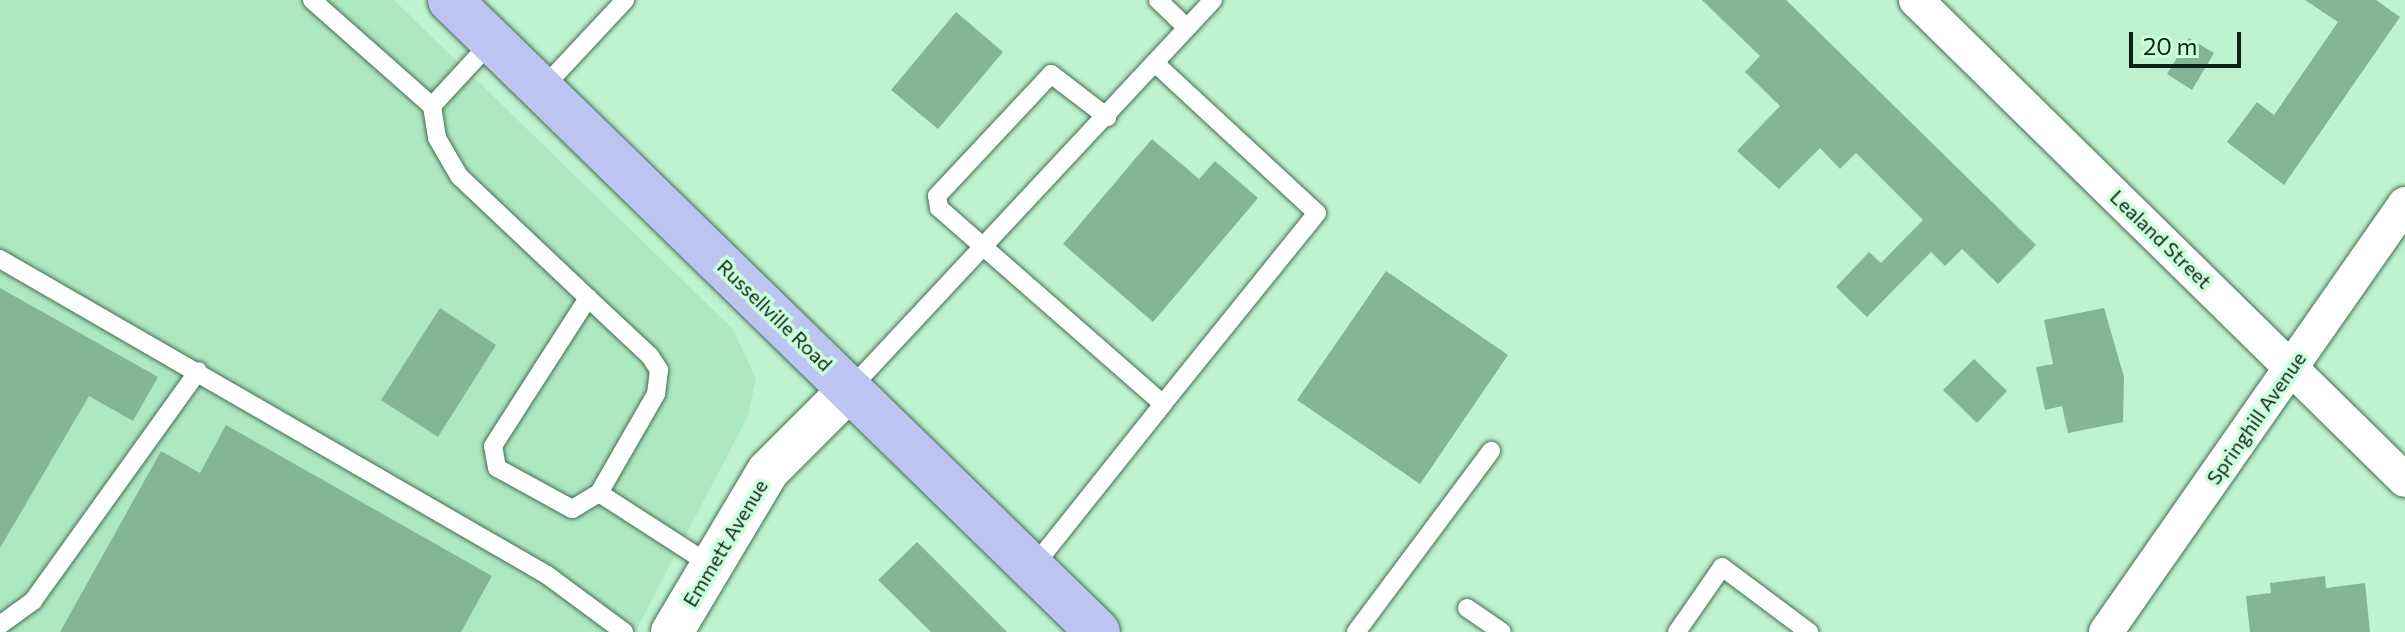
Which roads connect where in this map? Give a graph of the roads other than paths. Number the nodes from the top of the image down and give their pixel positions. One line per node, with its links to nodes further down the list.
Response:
1 (312, 0): 11 (lane)
2 (450, 0): 8 (main road, Russellville Road)
3 (625, 0): 10 (lane)
4 (1158, 0): 7 (lane)
5 (1213, 0): 7 (lane)
6 (1916, 0): 17 (street, Lealand Street)
7 (1187, 28): 9 (lane)
8 (492, 41): 10 (main road, Russellville Road); 11 (lane)
9 (1156, 64): 12 (lane); 20 (lane)
10 (542, 89): 19 (main road, Russellville Road)
11 (432, 106): 16 (lane)
12 (1107, 117): 14 (lane); 14 (lane)
13 (2405, 204): 17 (street, Springhill Avenue)
14 (985, 250): 19 (lane); 20 (lane)
15 (0, 259): 18 (lane)
16 (588, 298): 23 (lane); 23 (lane)
17 (2292, 367): 22 (street, Lealand Street); 35 (street, Springhill Avenue)
18 (198, 371): 27 (lane); 28 (lane)
19 (850, 389): 24 (street, Emmett Avenue); 25 (main road, Russellville Road)
20 (1163, 404): 25 (lane)
21 (1491, 451): 31 (lane)
22 (2405, 480)
23 (599, 493): 24 (lane)
24 (709, 564): 29 (street, Emmett Avenue)
25 (1032, 568): 30 (main road, Russellville Road)
26 (1467, 608): 32 (lane)
27 (0, 625)
28 (624, 632)
29 (672, 632)
30 (1098, 632)
31 (1356, 632)
32 (1502, 632)
33 (1677, 632): 34 (lane)
34 (1809, 632)
35 (2106, 632)

